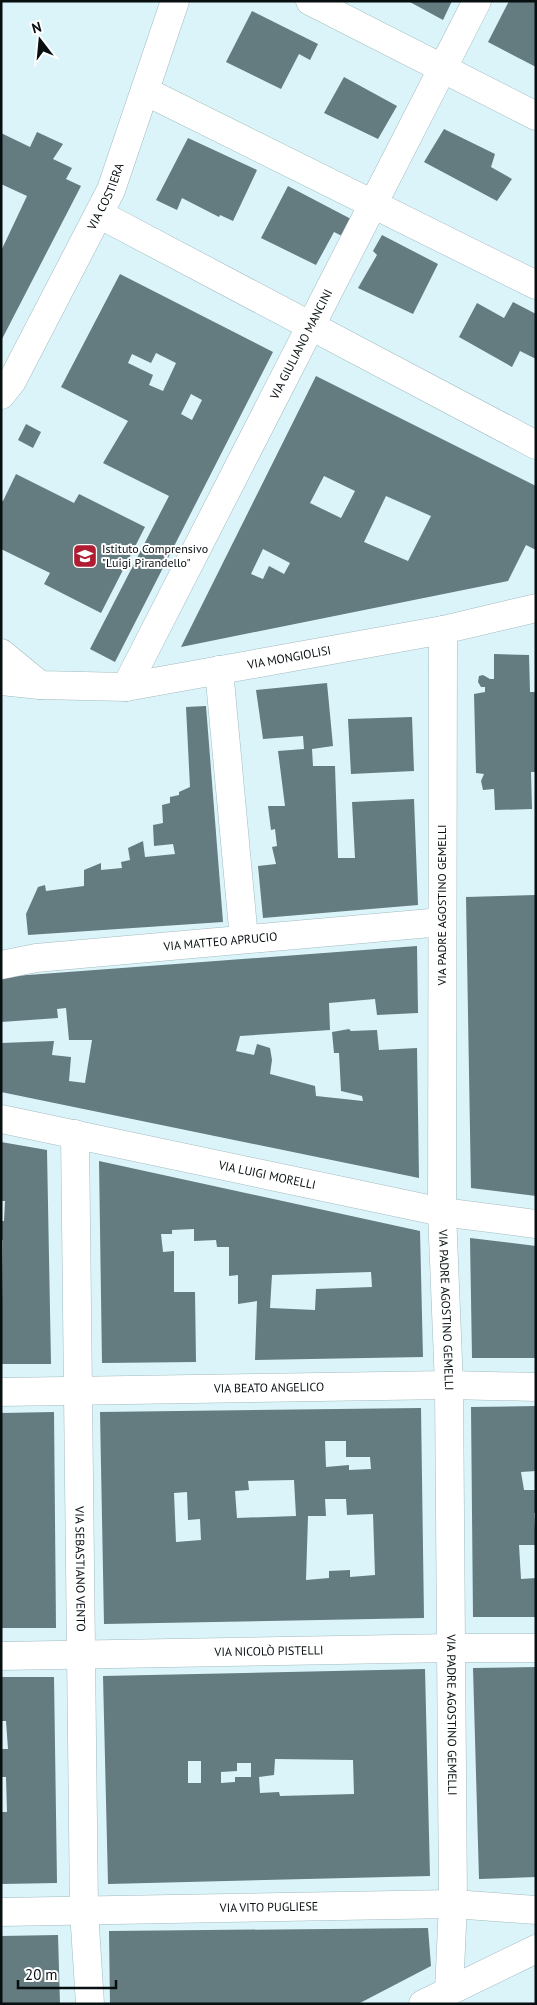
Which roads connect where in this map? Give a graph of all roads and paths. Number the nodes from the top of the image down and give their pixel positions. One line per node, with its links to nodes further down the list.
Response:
1 (175, 1): 5 (street, VIA COSTIERA)
2 (310, 1): 4 (street)
3 (477, 1): 4 (street, VIA GIULIANO MANCINI)
4 (443, 69): 6 (street); 7 (street, VIA GIULIANO MANCINI)
5 (145, 91): 7 (street); 8 (street, VIA COSTIERA)
6 (536, 116)
7 (374, 204): 9 (street); 10 (street, VIA GIULIANO MANCINI)
8 (98, 214): 10 (street); 11 (street, VIA COSTIERA)
9 (536, 285)
10 (311, 326): 12 (street); 19 (street, VIA GIULIANO MANCINI)
11 (5, 386)
12 (536, 445)
13 (536, 608): 14 (street, VIA MONGIOLISI)
14 (443, 630): 16 (street, VIA MONGIOLISI); 20 (street, VIA PADRE AGOSTINO GEMELLI)
15 (1, 653): 18 (street)
16 (219, 670): 19 (street, VIA MONGIOLISI); 21 (street)
17 (1, 681): 18 (street, VIA MONGIOLISI)
18 (40, 685): 19 (street, VIA MONGIOLISI)
19 (126, 687)
20 (442, 922): 21 (street, VIA MATTEO APRUCIO); 25 (street, VIA PADRE AGOSTINO GEMELLI)
21 (244, 939): 22 (street, VIA MATTEO APRUCIO)
22 (1, 965)
23 (1, 1119): 24 (street, VIA LUIGI MORELLI)
24 (75, 1134): 25 (street, VIA LUIGI MORELLI); 29 (street, VIA SEBASTIANO VENTO)
25 (442, 1212): 26 (street, VIA LUIGI MORELLI); 27 (street, VIA PADRE AGOSTINO GEMELLI)
26 (536, 1224)
27 (449, 1385): 28 (street, VIA BEATO ANGELICO); 29 (street, VIA BEATO ANGELICO); 31 (street, VIA PADRE AGOSTINO GEMELLI)
28 (536, 1386)
29 (76, 1391): 30 (street, VIA BEATO ANGELICO); 33 (street, VIA SEBASTIANO VENTO)
30 (1, 1392)
31 (451, 1648): 32 (street, VIA NICOLÒ PISTELLI); 33 (street, VIA NICOLÒ PISTELLI); 35 (street, VIA PADRE AGOSTINO GEMELLI)
32 (536, 1648)
33 (81, 1655): 34 (street, VIA NICOLÒ PISTELLI); 37 (street, VIA SEBASTIANO VENTO)
34 (1, 1656)
35 (453, 1904): 36 (street, VIA VITO PUGLIESE); 37 (street, VIA VITO PUGLIESE); 40 (street, VIA PADRE AGOSTINO GEMELLI)
36 (536, 1910)
37 (84, 1911): 38 (street, VIA VITO PUGLIESE); 41 (street, VIA SEBASTIANO VENTO)
38 (1, 1912)
39 (536, 1949): 40 (street)
40 (449, 1991): 42 (street)
41 (90, 2004)
42 (423, 2004)

